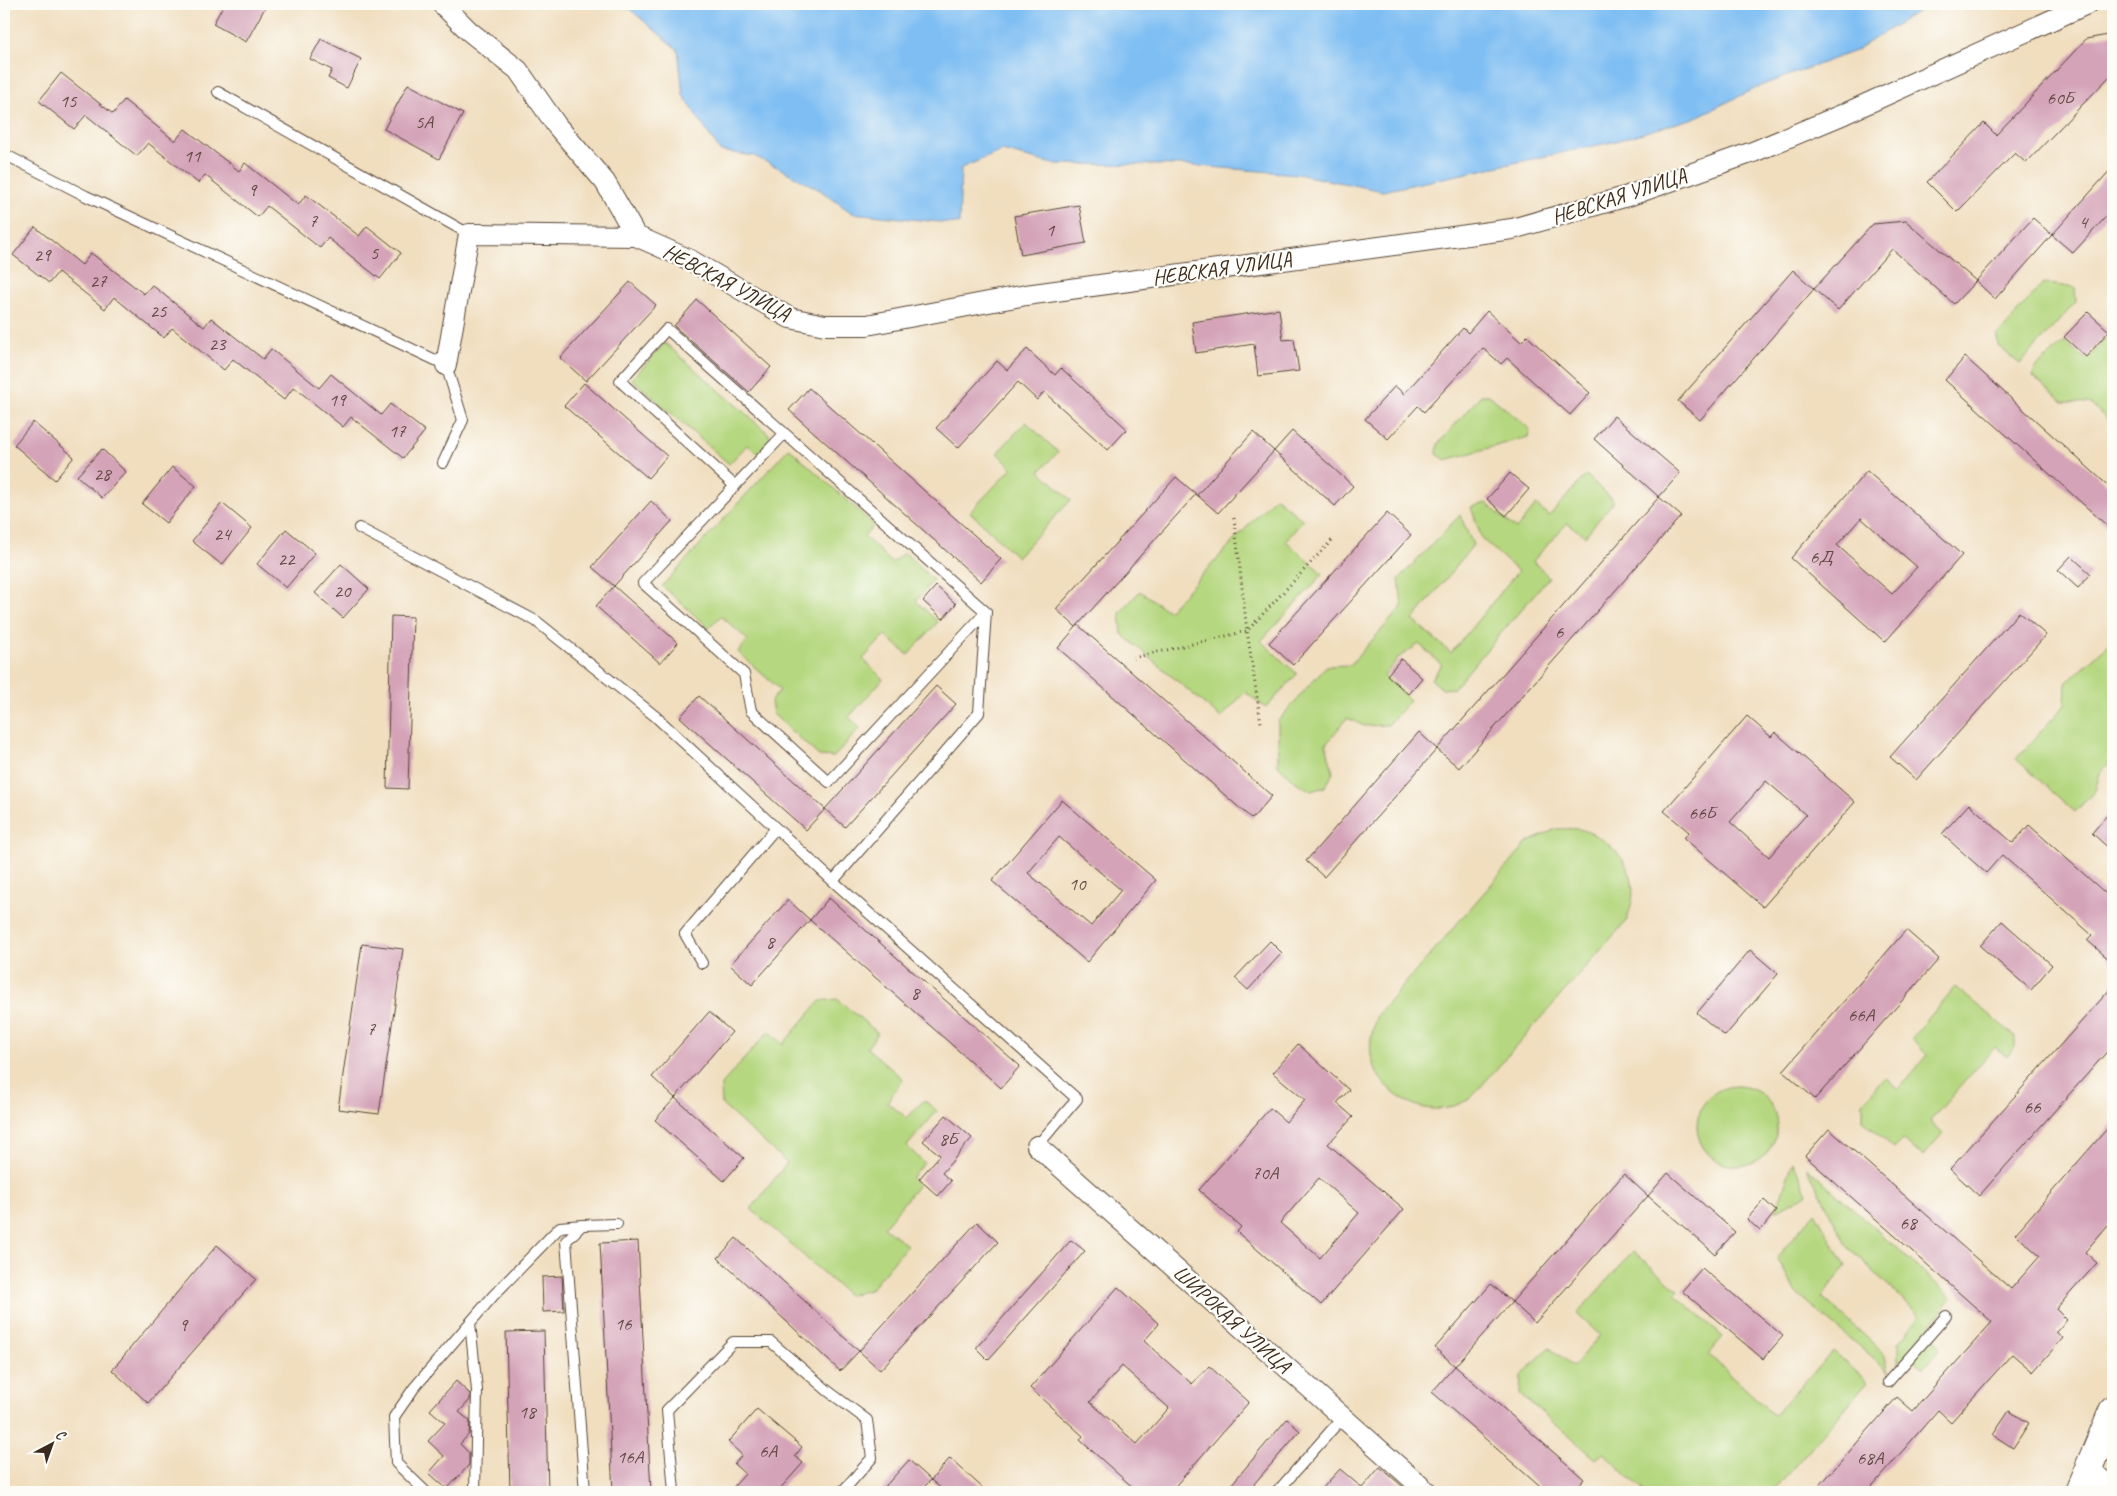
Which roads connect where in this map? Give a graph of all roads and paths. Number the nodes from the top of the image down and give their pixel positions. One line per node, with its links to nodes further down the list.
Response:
1 (442, 4): 6 (street)
2 (2087, 4): 6 (street, НЕВСКАЯ УЛИЦА)
3 (218, 92): 5 (lane)
4 (4, 154): 7 (lane)
5 (469, 234): 6 (street, НЕВСКАЯ УЛИЦА); 7 (street)
6 (636, 236)
7 (446, 364): 9 (lane)
8 (784, 434): 10 (lane); 10 (lane); 14 (lane)
9 (443, 463)
10 (735, 486): 14 (lane)
11 (1234, 518): 15 (path)
12 (359, 528): 18 (lane)
13 (1333, 539): 15 (path)
14 (986, 612): 19 (lane)
15 (1247, 631): 16 (path); 17 (path)
16 (1133, 658)
17 (1261, 723)
18 (776, 828): 19 (lane); 20 (lane)
19 (833, 881): 21 (lane)
20 (702, 963)
21 (1037, 1146): 28 (street, ШИРОКАЯ УЛИЦА)
22 (617, 1224): 23 (lane)
23 (582, 1226): 25 (lane); 33 (lane)
24 (1946, 1316): 26 (lane)
25 (470, 1323): 31 (lane); 32 (lane)
26 (1888, 1382)
27 (2113, 1411): 29 (main road)
28 (1343, 1418): 36 (lane); 37 (street, ШИРОКАЯ УЛИЦА)
29 (2085, 1481): 30 (street)
30 (2113, 1489)
31 (426, 1492)
32 (475, 1492)
33 (585, 1492)
34 (674, 1492): 35 (lane)
35 (842, 1492)
36 (1277, 1492)
37 (1427, 1492)

